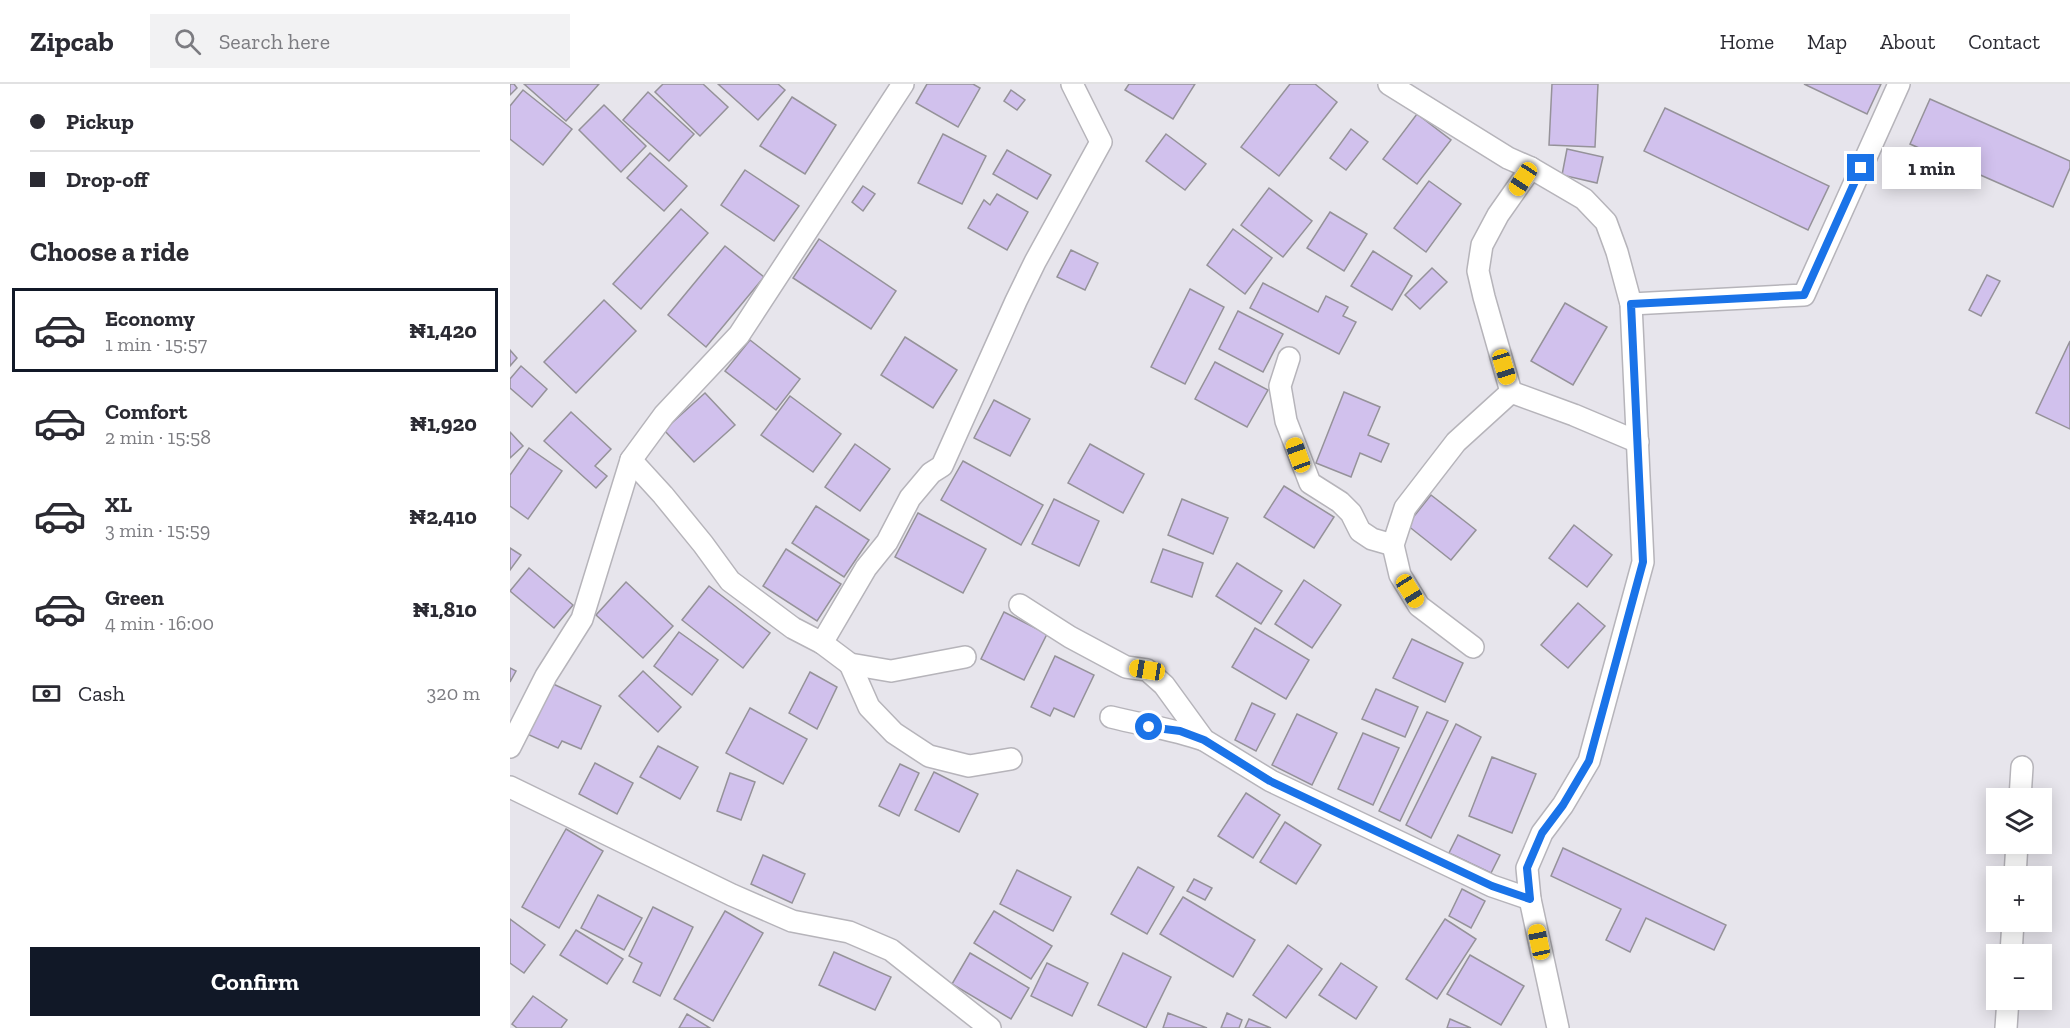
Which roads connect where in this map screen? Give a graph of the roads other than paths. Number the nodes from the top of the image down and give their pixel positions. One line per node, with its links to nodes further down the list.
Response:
1 (903, 84): 10 (street)
2 (1072, 84): 13 (street)
3 (1389, 84): 5 (street)
4 (1899, 84): 6 (street)
5 (1531, 168): 6 (street); 8 (street)
6 (1631, 304): 9 (street)
7 (1289, 358): 11 (street)
8 (1512, 392): 9 (street); 11 (street)
9 (1638, 442): 24 (street)
10 (631, 460): 13 (street); 19 (street)
11 (1394, 545): 14 (street)
12 (1020, 605): 18 (street)
13 (822, 643): 16 (street)
14 (1473, 647)
15 (964, 657): 16 (street)
16 (850, 664): 20 (street)
17 (1111, 717): 18 (street)
18 (1204, 740): 24 (street)
19 (510, 747)
20 (1011, 759)
21 (2022, 767): 23 (street)
22 (510, 787): 26 (street)
23 (2021, 788)
24 (1530, 899): 27 (street)
25 (2007, 1010): 28 (street)
26 (990, 1028)
27 (1558, 1028)
28 (2006, 1028)

